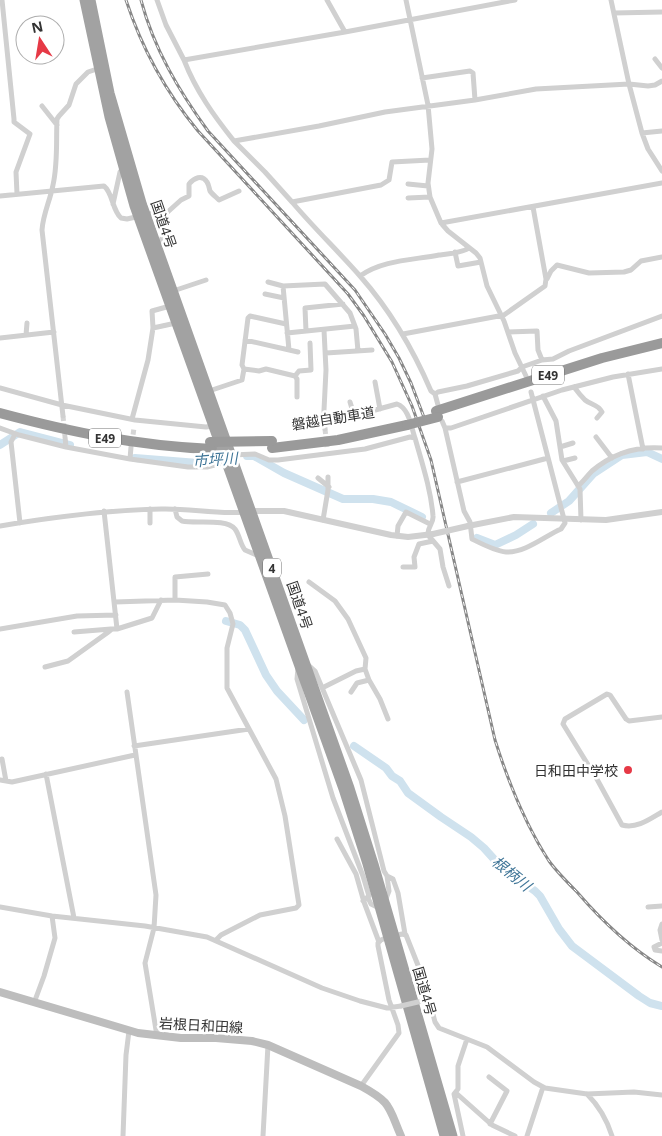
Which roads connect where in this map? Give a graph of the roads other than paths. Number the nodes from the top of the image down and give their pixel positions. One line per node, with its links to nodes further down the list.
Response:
1 (2, 0): 13 (street)
2 (84, 0): 18 (highway, 国道4号 / 4)
3 (91, 0): 44 (highway, 国道4号 / 4)
4 (157, 0): 16 (street)
5 (327, 0): 12 (street)
6 (406, 0): 11 (street)
7 (515, 0): 11 (street)
8 (611, 0): 10 (street)
9 (662, 12): 10 (street)
10 (614, 13): 21 (street)
11 (410, 19): 12 (street); 19 (street)
12 (345, 32): 16 (street)
13 (8, 54): 14 (street); 37 (street)
14 (0, 55)
15 (655, 59): 17 (street)
16 (184, 60): 28 (street)
17 (662, 68)
18 (98, 69): 25 (street); 30 (highway, 国道4号 / 4)
19 (422, 78): 22 (street); 23 (street)
20 (662, 81): 21 (street)
21 (629, 84): 22 (street); 27 (street)
22 (476, 100): 23 (street)
23 (428, 105): 28 (street); 29 (street)
24 (42, 106): 25 (street)
25 (57, 125): 36 (street)
26 (662, 131): 27 (street)
27 (642, 133): 31 (street)
28 (234, 141): 41 (street)
29 (430, 160): 34 (street); 41 (street)
30 (123, 168): 42 (street); 44 (highway, 国道4号 / 4)
31 (662, 171)
32 (662, 183): 43 (street)
33 (408, 184): 34 (street)
34 (428, 186): 39 (street)
35 (239, 191): 45 (street)
36 (51, 192): 37 (street); 42 (street); 71 (street)
37 (18, 194): 38 (street)
38 (0, 196)
39 (430, 197): 40 (street); 46 (street)
40 (408, 198)
41 (292, 202): 52 (street)
42 (112, 204): 44 (street)
43 (533, 207): 46 (street); 54 (street)
44 (142, 216): 45 (street); 48 (highway, 国道4号 / 4); 61 (highway, 国道4号 / 4)
45 (161, 218): 48 (street)
46 (442, 223): 47 (street)
47 (469, 248): 49 (street); 51 (street)
48 (158, 252): 57 (highway, 国道4号 / 4)
49 (455, 252): 51 (street); 52 (street)
50 (662, 257): 54 (street)
51 (481, 262): 62 (street)
52 (360, 276): 74 (street)
53 (206, 280): 57 (street)
54 (546, 280): 62 (street)
55 (268, 282): 56 (street)
56 (284, 286): 59 (street); 60 (street)
57 (173, 292): 96 (highway, 国道4号 / 4)
58 (265, 294): 59 (street)
59 (284, 298): 66 (street)
60 (343, 304): 67 (street); 70 (street)
61 (170, 306): 65 (highway, 国道4号 / 4); 68 (street)
62 (501, 316): 72 (street); 74 (street)
63 (662, 316): 86 (street)
64 (27, 323): 75 (street)
65 (176, 323): 68 (street); 113 (highway, 国道4号 / 4)
66 (286, 324): 73 (street); 77 (street)
67 (355, 326): 69 (street); 83 (street)
68 (153, 328): 111 (street)
69 (324, 330): 70 (street); 85 (street)
70 (306, 331): 73 (street)
71 (54, 332): 75 (street); 103 (street)
72 (508, 332): 86 (street); 87 (street)
73 (287, 333): 80 (street)
74 (403, 334): 98 (street)
75 (26, 335): 76 (street)
76 (0, 338)
77 (245, 340): 80 (street); 88 (street)
78 (310, 343): 91 (street)
79 (662, 343): 107 (highway, 磐越自動車道 / E49)
80 (289, 350): 84 (street)
81 (372, 350): 83 (street)
82 (662, 350): 107 (highway, 磐越自動車道 / E49)
83 (358, 351): 85 (street)
84 (298, 352)
85 (326, 353): 112 (street)
86 (542, 360): 87 (street)
87 (522, 367): 92 (street); 98 (street)
88 (244, 369): 91 (street); 96 (street)
89 (662, 369): 90 (street)
90 (628, 374): 94 (street); 129 (street)
91 (295, 376): 100 (street)
92 (526, 376)
93 (375, 382): 105 (street)
94 (574, 387): 99 (street); 110 (street)
95 (0, 388): 103 (street)
96 (208, 391): 135 (highway, 国道4号 / 4)
97 (531, 392): 101 (street)
98 (434, 394): 107 (street)
99 (543, 396): 101 (street); 127 (street)
100 (297, 398)
101 (534, 399): 116 (street); 131 (street)
102 (350, 402): 108 (street)
103 (62, 405): 109 (street); 111 (street)
104 (0, 406): 123 (highway, 磐越自動車道 / E49)
105 (380, 409): 108 (street); 121 (street)
106 (0, 412): 123 (highway, 磐越自動車道 / E49)
107 (438, 413): 116 (street); 123 (highway, 磐越自動車道 / E49, bridge)
108 (354, 415): 112 (street)
109 (63, 416)
110 (598, 418)
111 (134, 419): 113 (street); 115 (street)
112 (325, 420): 117 (street)
113 (213, 426): 135 (highway, 国道4号 / 4)
114 (0, 428): 118 (street)
115 (134, 428)
116 (445, 428): 139 (street)
117 (325, 430)
118 (15, 434): 124 (street); 150 (street)
119 (596, 436): 133 (street)
120 (65, 437): 124 (street)
121 (415, 438): 130 (street); 152 (street)
122 (573, 443): 127 (street)
123 (211, 446)
124 (66, 447): 134 (street)
125 (131, 447): 134 (street)
126 (327, 447): 130 (street)
127 (560, 447): 136 (street)
128 (662, 448): 129 (street)
129 (643, 449): 133 (street)
130 (328, 454): 135 (street)
131 (548, 458): 139 (street); 147 (street)
132 (575, 458): 136 (street)
133 (612, 458): 140 (street)
134 (130, 459): 135 (street)
135 (229, 459): 145 (highway, 国道4号 / 4)
136 (563, 461): 140 (street)
137 (328, 477): 141 (street)
138 (318, 478): 141 (street)
139 (457, 482): 154 (street)
140 (578, 486): 149 (street)
141 (329, 487): 148 (street)
142 (150, 509): 143 (street); 144 (street); 151 (street)
143 (175, 509): 145 (street); 157 (street)
144 (104, 511): 150 (street); 164 (street)
145 (247, 511): 148 (street); 157 (highway, 国道4号 / 4); 169 (highway, 国道4号 / 4)
146 (662, 512): 149 (street)
147 (564, 519): 149 (street); 154 (street); 154 (street)
148 (323, 520): 155 (street)
149 (581, 520)
150 (20, 523): 153 (street)
151 (150, 523)
152 (430, 524): 155 (street); 156 (street)
153 (0, 526)
154 (469, 526): 156 (street, bridge)
155 (397, 536): 156 (street)
156 (431, 537): 158 (street); 161 (street)
157 (260, 556): 169 (highway, 国道4号 / 4)
158 (403, 566)
159 (208, 574): 163 (street)
160 (309, 582): 171 (street)
161 (450, 586)
162 (161, 600): 163 (street); 164 (street); 167 (street)
163 (175, 600): 178 (street)
164 (115, 602): 165 (street)
165 (116, 615): 166 (street); 167 (street)
166 (0, 629)
167 (115, 629): 168 (street); 170 (street)
168 (74, 632)
169 (303, 664): 173 (street); 187 (street); 188 (highway, 国道4号 / 4)
170 (45, 667)
171 (365, 669): 172 (street); 173 (street)
172 (369, 680): 175 (street); 177 (street)
173 (322, 688): 186 (street)
174 (127, 692): 179 (street)
175 (351, 692)
176 (662, 716): 184 (street)
177 (388, 719)
178 (249, 729): 179 (street); 198 (street)
179 (134, 746): 180 (street)
180 (135, 754): 182 (street); 195 (street)
181 (2, 759): 183 (street)
182 (46, 774): 183 (street); 193 (street)
183 (3, 780)
184 (661, 813)
185 (337, 839): 187 (street)
186 (387, 876): 188 (street); 196 (street)
187 (366, 899): 188 (street); 199 (street)
188 (382, 905): 197 (highway, 国道4号 / 4)
189 (662, 906): 191 (street)
190 (0, 907): 192 (street)
191 (648, 907)
192 (52, 916): 193 (street); 204 (street)
193 (74, 918): 195 (street)
194 (662, 924): 200 (street)
195 (154, 928): 198 (street); 207 (street)
196 (405, 934): 197 (street); 203 (street)
197 (392, 937): 199 (street); 221 (highway, 国道4号 / 4); 222 (highway, 国道4号 / 4)
198 (216, 940): 205 (street)
199 (379, 942): 205 (street)
200 (662, 942): 201 (street)
201 (662, 952)
202 (0, 992): 204 (main road, 岩根日和田線)
203 (430, 999): 205 (street, bridge); 208 (street)
204 (34, 1003): 206 (main road, 岩根日和田線)
205 (392, 1009): 211 (street)
206 (129, 1030): 207 (main road, 岩根日和田線); 219 (street)
207 (157, 1036): 209 (main road, 岩根日和田線)
208 (467, 1039): 212 (street); 213 (street)
209 (268, 1046): 211 (main road, 岩根日和田線); 220 (street)
210 (489, 1077): 216 (street)
211 (361, 1086): 218 (main road, 岩根日和田線)
212 (543, 1086): 214 (street); 225 (street)
213 (456, 1093): 216 (street); 223 (street)
214 (586, 1094): 215 (street); 226 (street)
215 (662, 1095)
216 (490, 1124): 217 (street)
217 (505, 1134): 224 (street)
218 (399, 1135)
219 (123, 1136)
220 (263, 1136)
221 (444, 1136)
222 (453, 1136)
223 (463, 1136)
224 (515, 1136)
225 (527, 1136)
226 (612, 1136)

